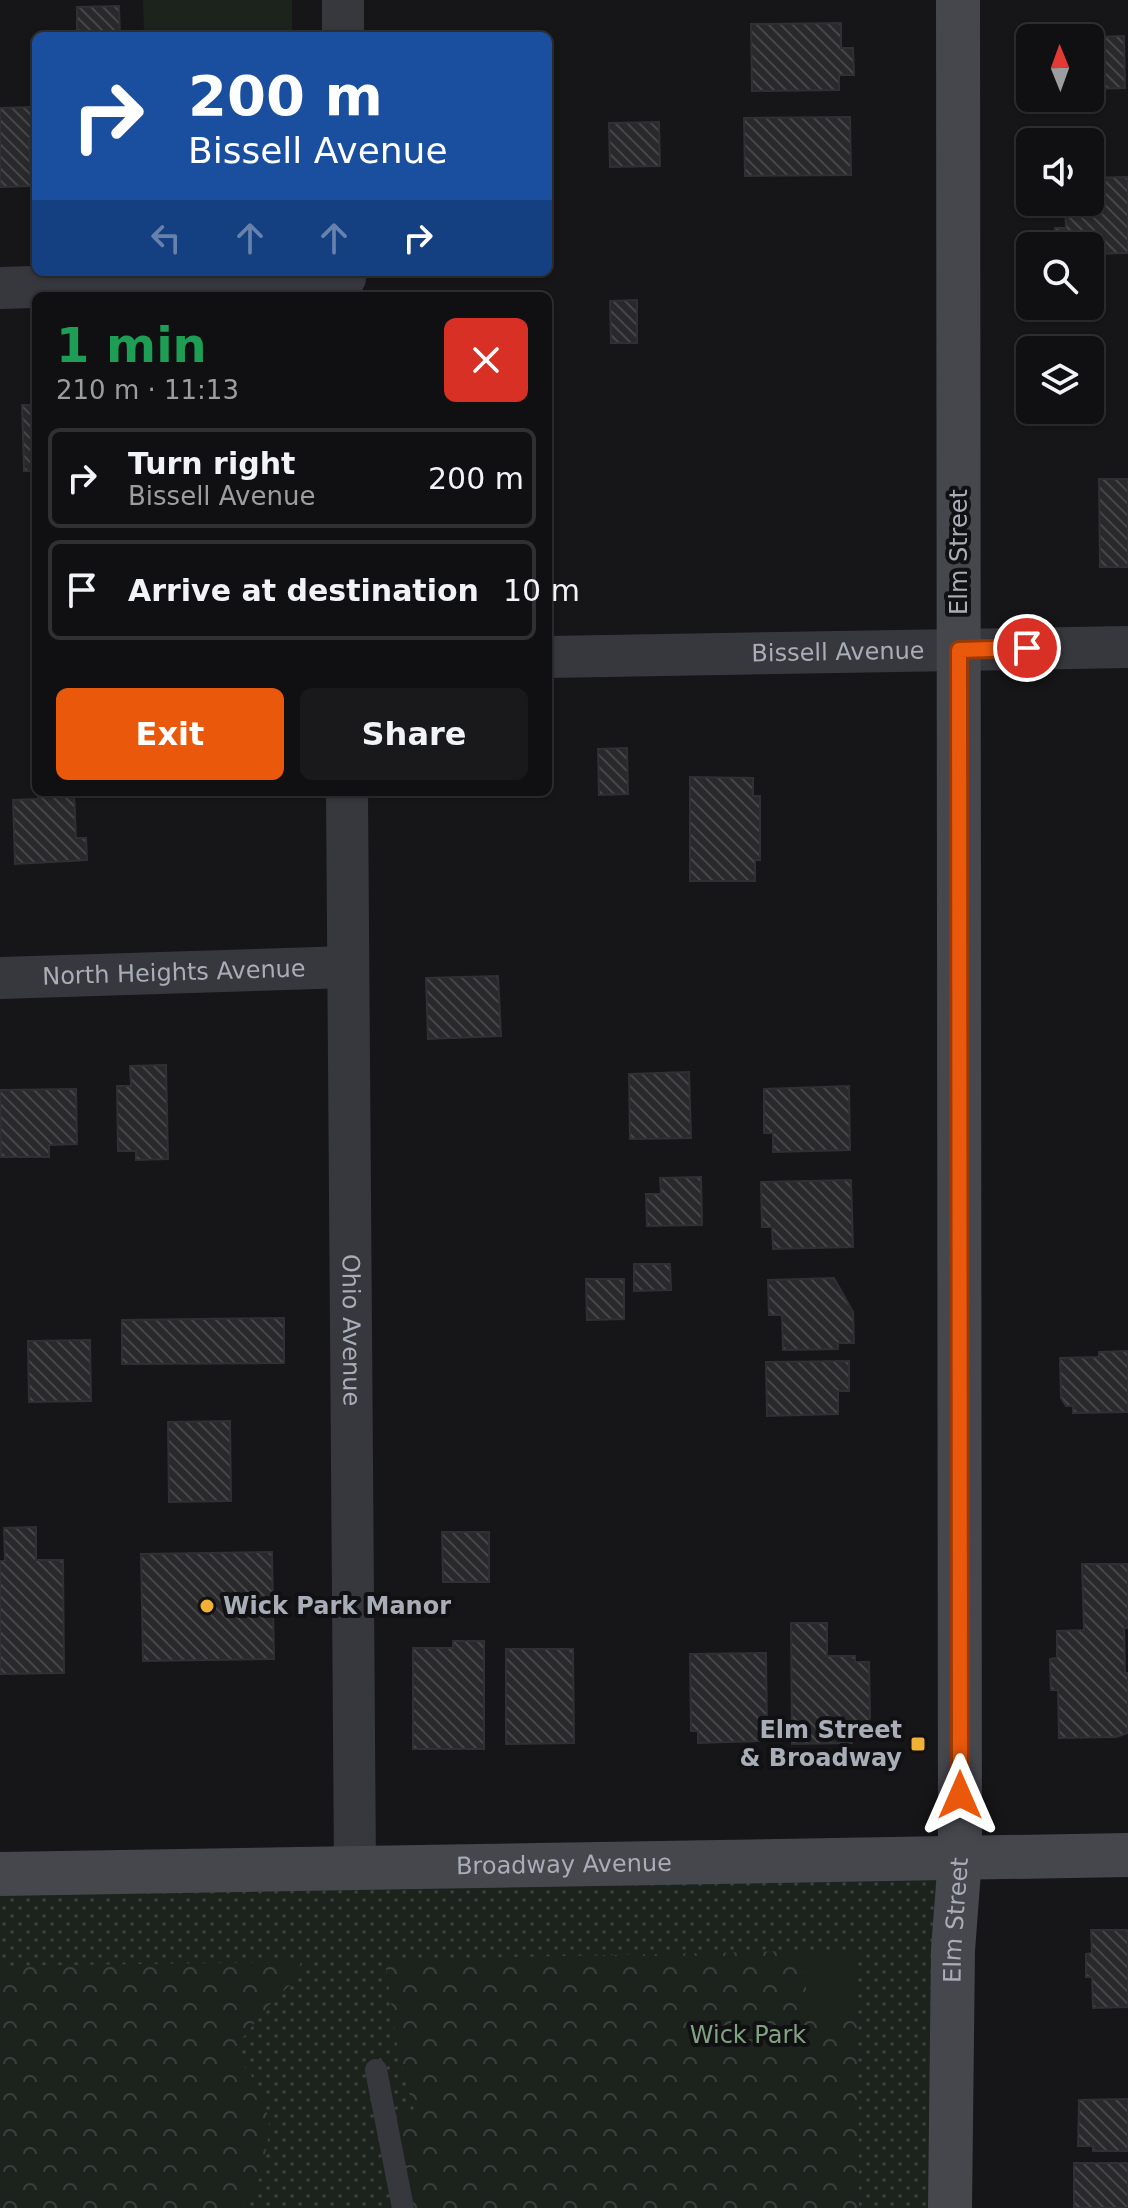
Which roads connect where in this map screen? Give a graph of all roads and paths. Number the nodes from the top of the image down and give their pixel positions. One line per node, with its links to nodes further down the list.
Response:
1 (343, 0): 3 (street)
2 (958, 0): 7 (street, Elm Street)
3 (343, 32)
4 (345, 282): 5 (street)
5 (0, 288)
6 (1128, 647): 7 (street, Bissell Avenue)
7 (959, 650): 8 (street, Bissell Avenue); 13 (street, Elm Street)
8 (552, 657)
9 (347, 796): 10 (street, Ohio Avenue)
10 (348, 967): 11 (street, North Heights Avenue); 14 (street, Ohio Avenue)
11 (0, 978)
12 (1128, 1855): 13 (street, Broadway Avenue)
13 (960, 1858): 14 (street, Broadway Avenue); 18 (street, Elm Street)
14 (355, 1868): 15 (street, Broadway Avenue)
15 (0, 1874)
16 (376, 2070): 17 (lane)
17 (403, 2208)
18 (950, 2208)

